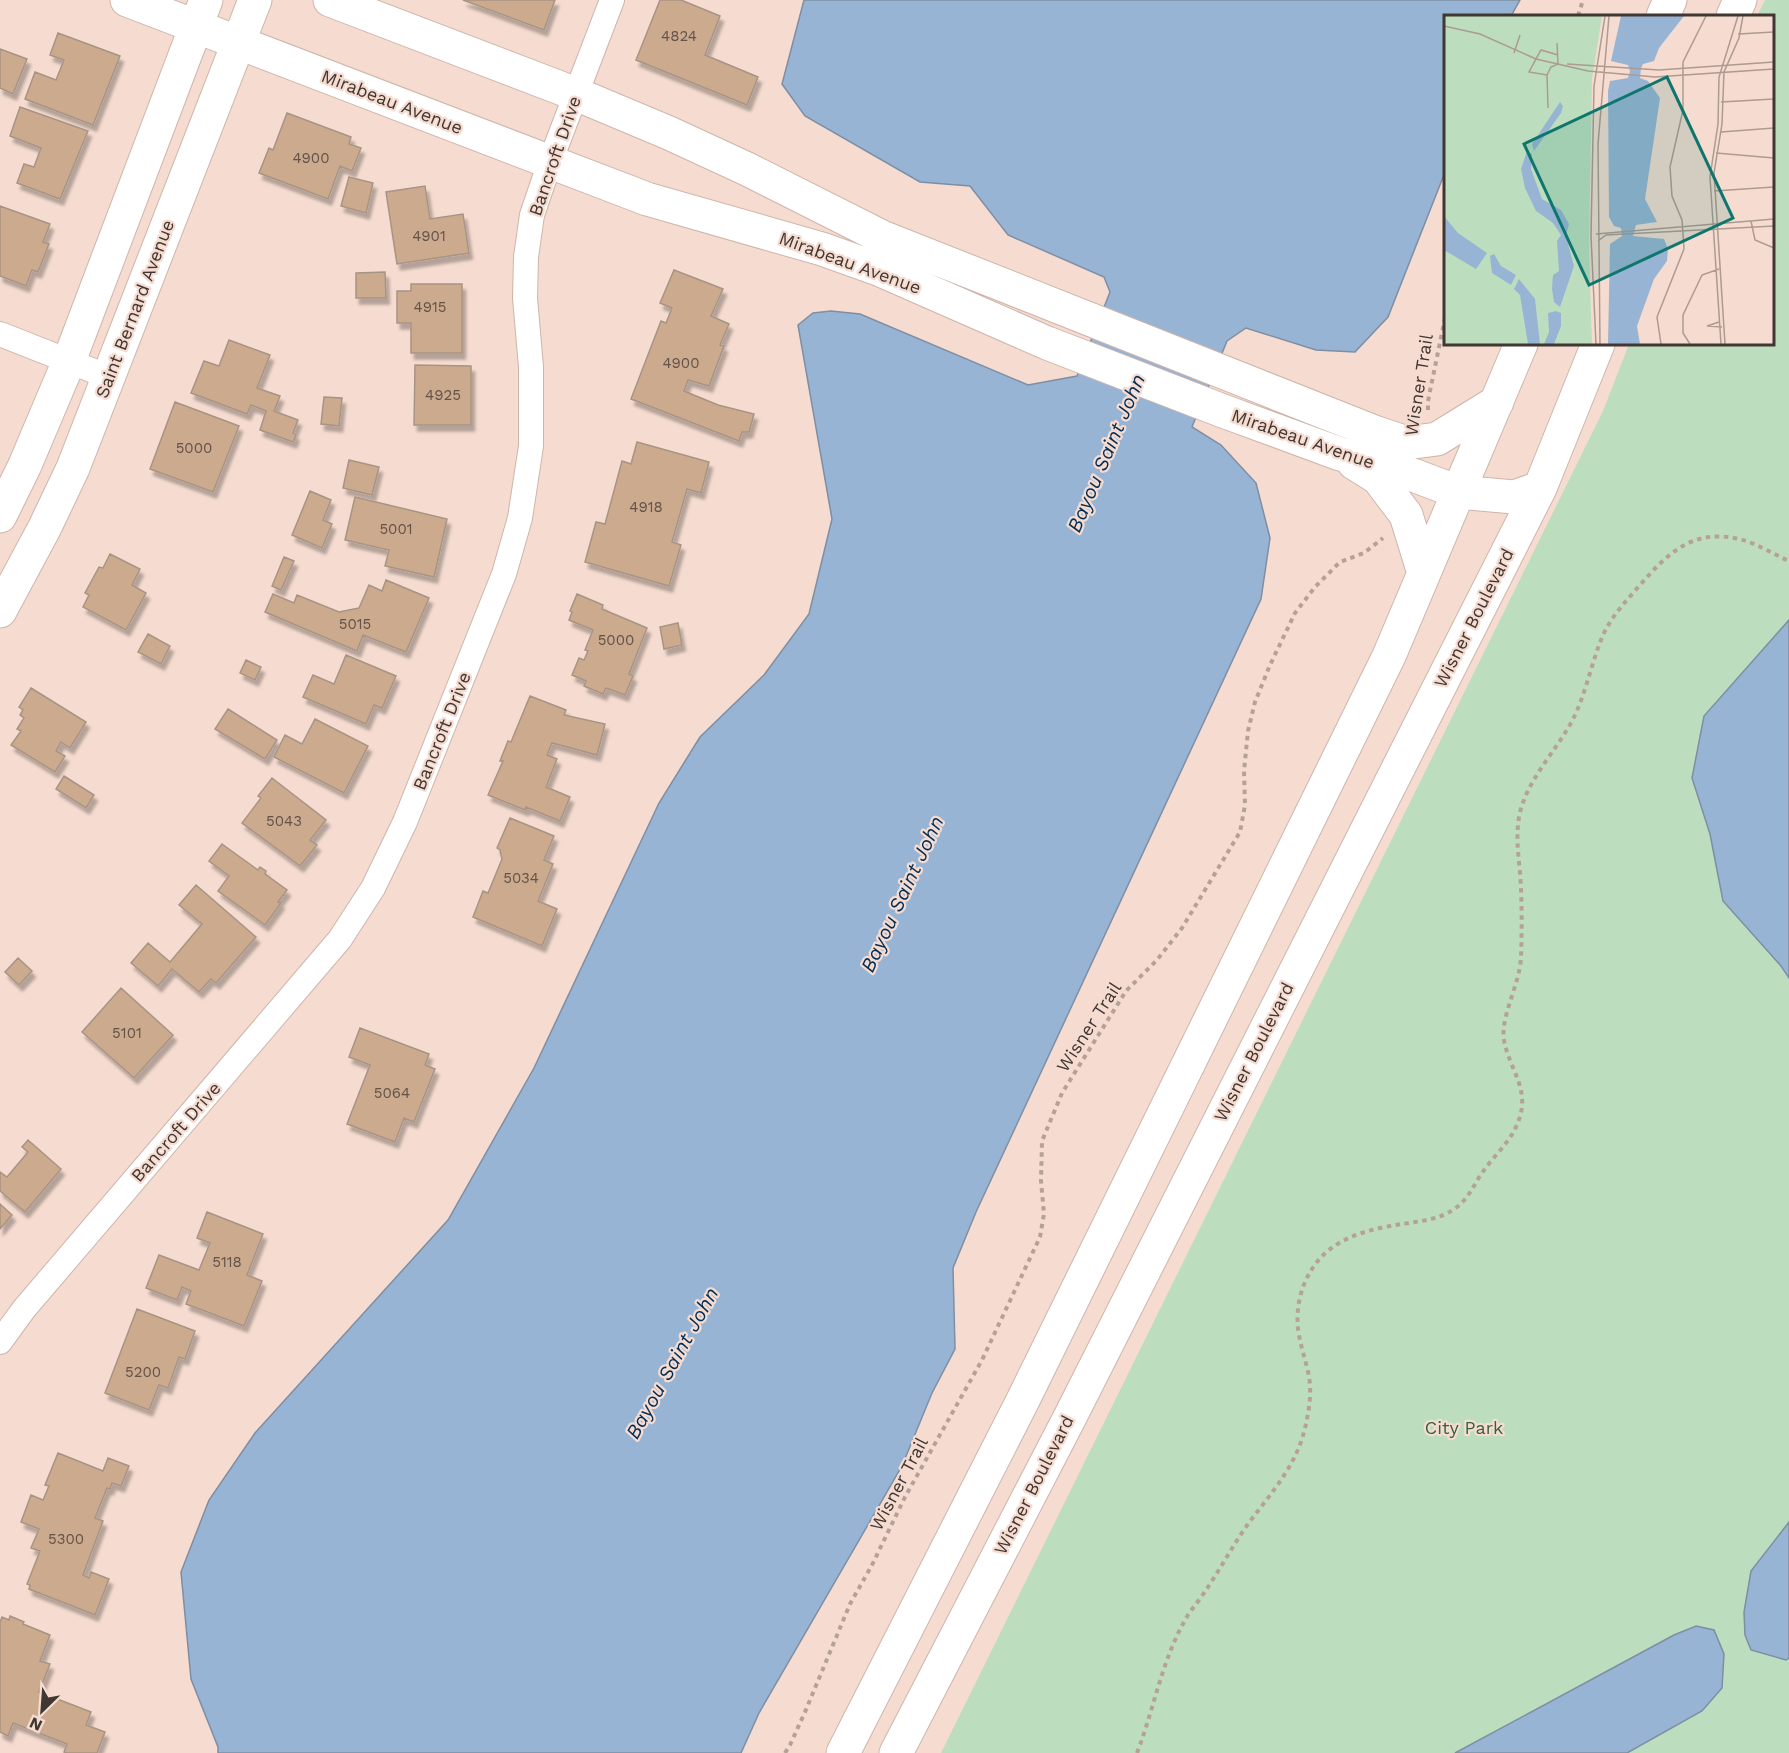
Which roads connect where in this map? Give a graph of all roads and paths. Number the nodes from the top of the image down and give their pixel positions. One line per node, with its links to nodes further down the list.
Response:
1 (127, 0): 8 (street, Mirabeau Avenue)
2 (255, 0): 12 (street, Saint Bernard Avenue)
3 (330, 0): 13 (street, Mirabeau Avenue)
4 (612, 0): 13 (street, Bancroft Drive)
5 (1583, 0): 9 (path)
6 (1670, 0): 10 (street)
7 (1740, 0): 11 (street)
8 (201, 13): 12 (street, Mirabeau Avenue); 19 (street)
9 (1578, 15)
10 (1663, 15)
11 (1733, 15)
12 (238, 42): 14 (street, Mirabeau Avenue); 20 (street, Saint Bernard Avenue)
13 (576, 94): 14 (street, Bancroft Drive); 22 (street, Mirabeau Avenue)
14 (550, 162): 23 (street, Mirabeau Avenue); 31 (street, Bancroft Drive)
15 (1444, 323): 22 (path, Wisner Trail)
16 (0, 334): 19 (street)
17 (1521, 345): 21 (street)
18 (1598, 345): 24 (street, Wisner Boulevard)
19 (69, 361): 20 (street); 27 (street)
20 (110, 377): 30 (street, Saint Bernard Avenue)
21 (1497, 402): 22 (street); 25 (street)
22 (1425, 440)
23 (1340, 454): 25 (street, Mirabeau Avenue); 26 (street)
24 (1540, 488): 25 (street, Mirabeau Avenue); 34 (street, Wisner Boulevard)
25 (1458, 492): 29 (street)
26 (1402, 509): 29 (street); 32 (path, Wisner Trail)
27 (0, 516)
28 (1789, 561): 35 (path)
29 (1424, 573): 33 (street)
30 (0, 611)
31 (0, 1342)
32 (785, 1753)
33 (843, 1753)
34 (896, 1753)
35 (1137, 1753)

